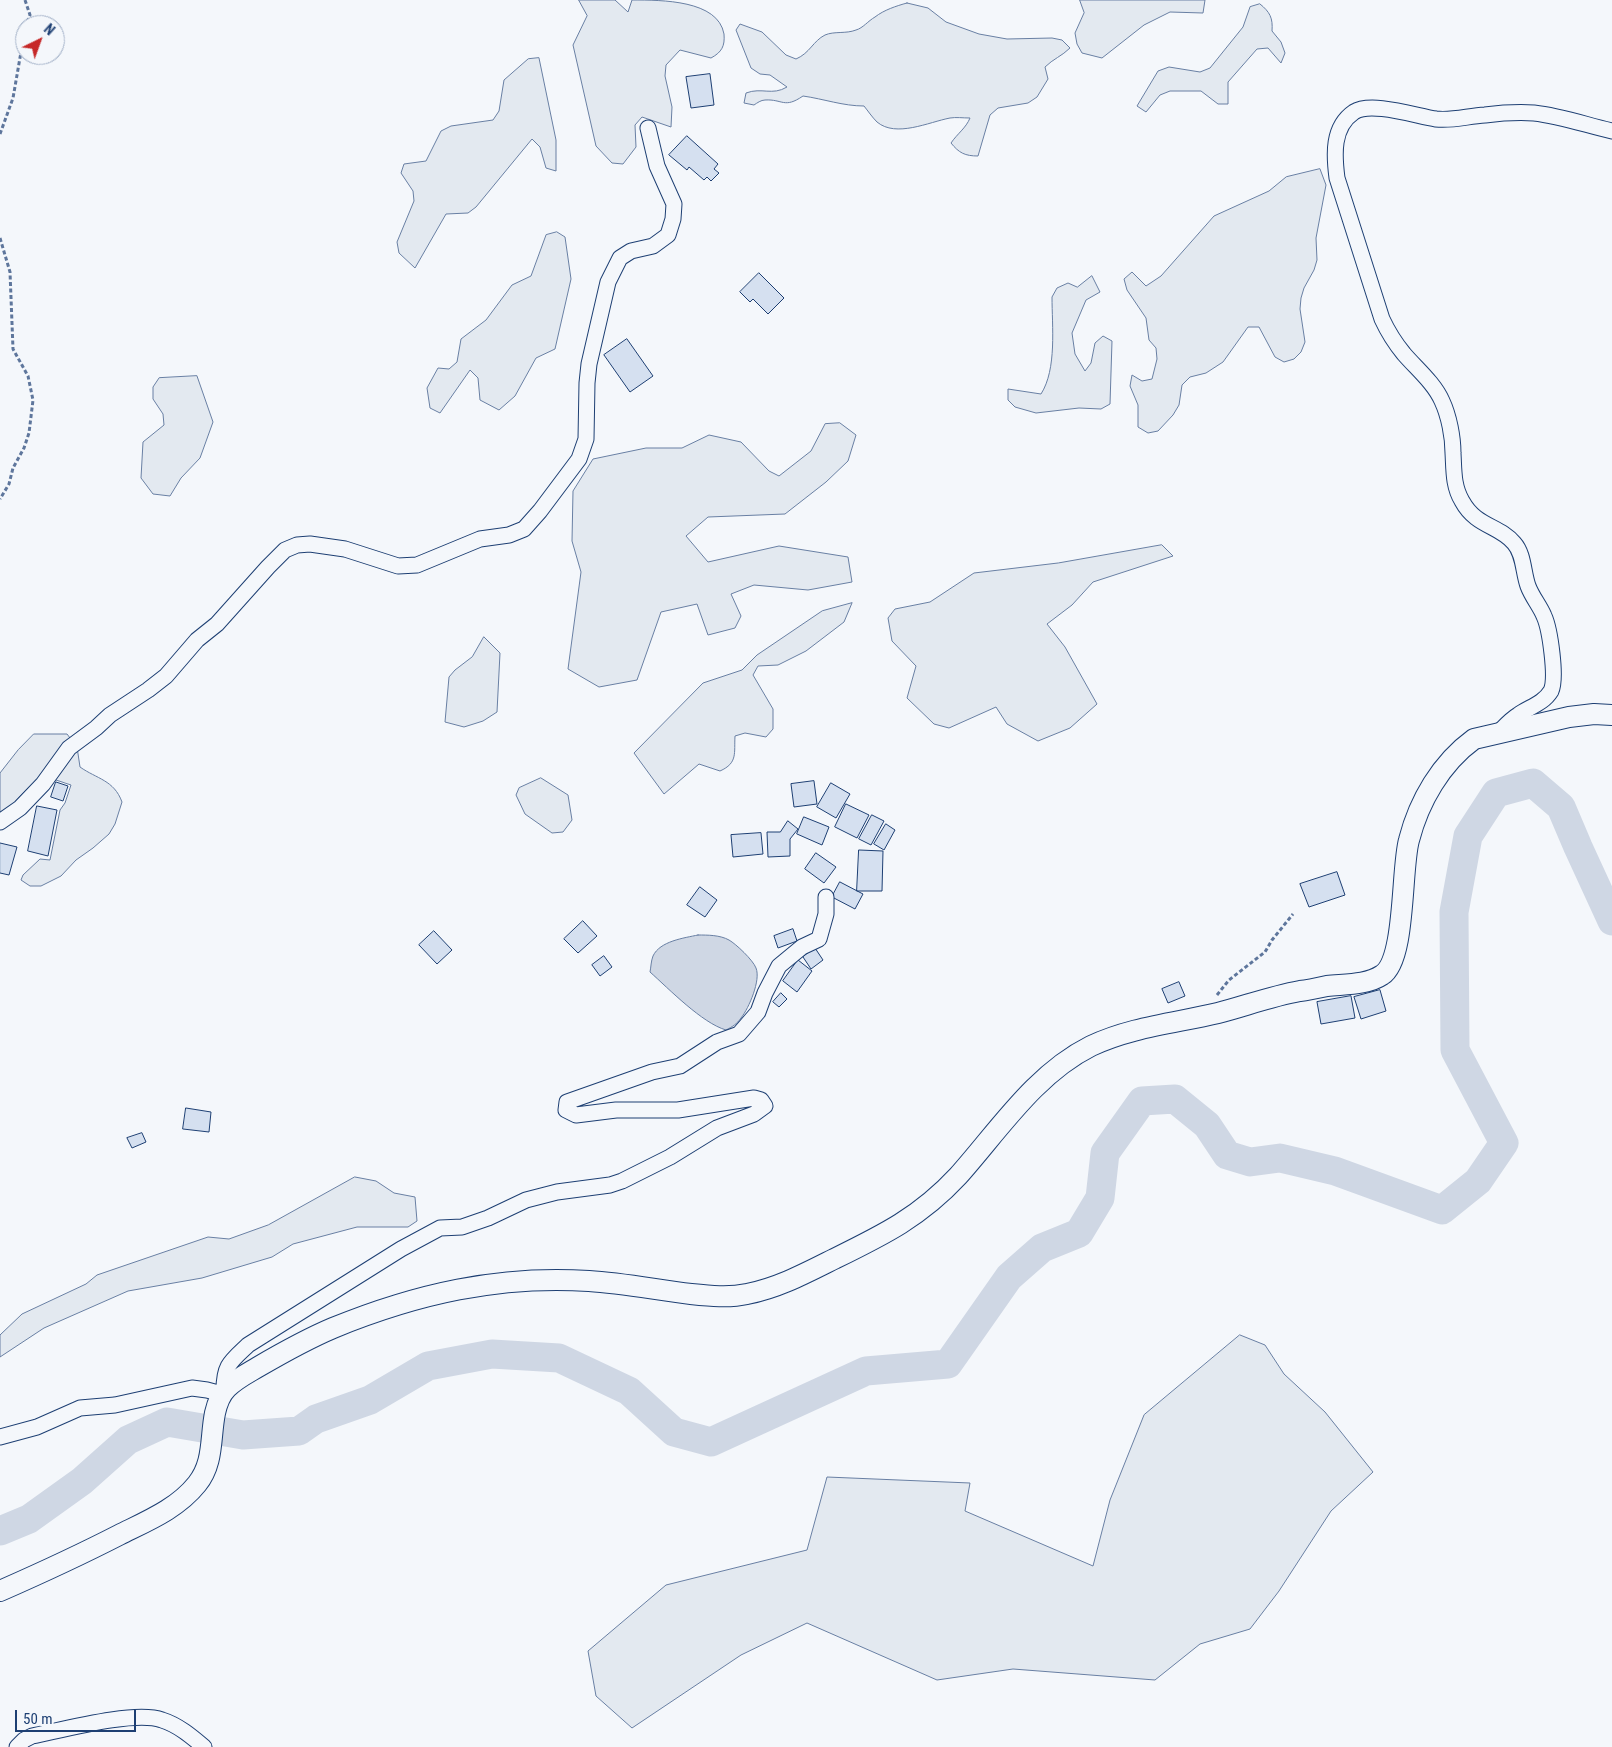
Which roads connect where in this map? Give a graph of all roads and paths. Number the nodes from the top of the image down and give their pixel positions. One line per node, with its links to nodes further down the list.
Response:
1 (25, 0): 2 (path)
2 (30, 15)
3 (19, 65): 6 (path)
4 (648, 128): 11 (street)
5 (1612, 131): 10 (street)
6 (0, 134)
7 (0, 238): 8 (path)
8 (0, 499)
9 (1612, 715): 10 (street)
10 (1498, 733): 14 (street)
11 (0, 822)
12 (826, 897): 15 (street)
13 (1293, 914): 14 (path)
14 (1204, 1016): 15 (street)
15 (223, 1392): 16 (street); 17 (street)
16 (0, 1437)
17 (0, 1591)
18 (17, 1747): 19 (street)
19 (204, 1747)

